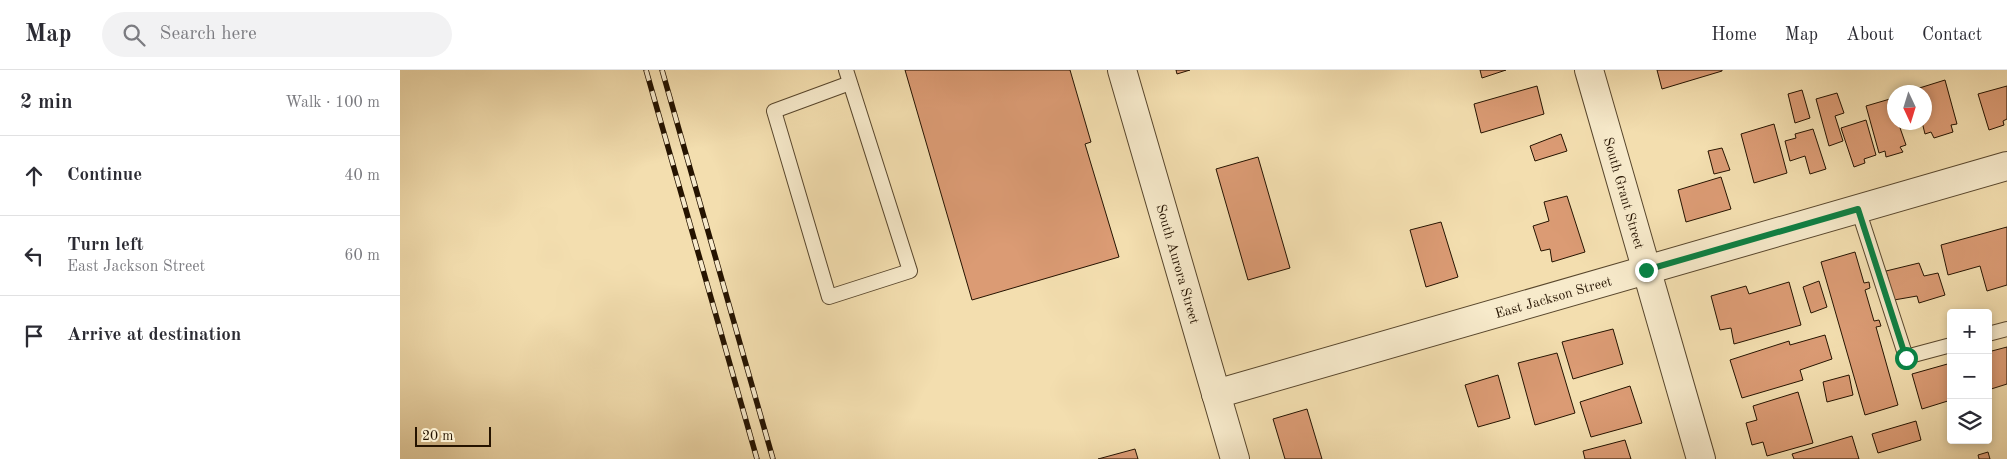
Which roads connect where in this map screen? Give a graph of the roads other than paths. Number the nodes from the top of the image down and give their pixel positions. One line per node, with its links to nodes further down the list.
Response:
1 (1122, 70): 10 (street, South Aurora Street)
2 (1589, 70): 6 (street, South Grant Street)
3 (848, 76): 3 (lane)
4 (2007, 166): 5 (street, East Jackson Street)
5 (1858, 209): 6 (street, East Jackson Street); 9 (lane)
6 (1646, 270): 10 (street, East Jackson Street); 12 (street, South Grant Street)
7 (2007, 329): 8 (lane)
8 (1992, 333)
9 (1947, 346)
10 (1216, 394): 11 (street, South Aurora Street)
11 (1235, 459)
12 (1701, 459)

